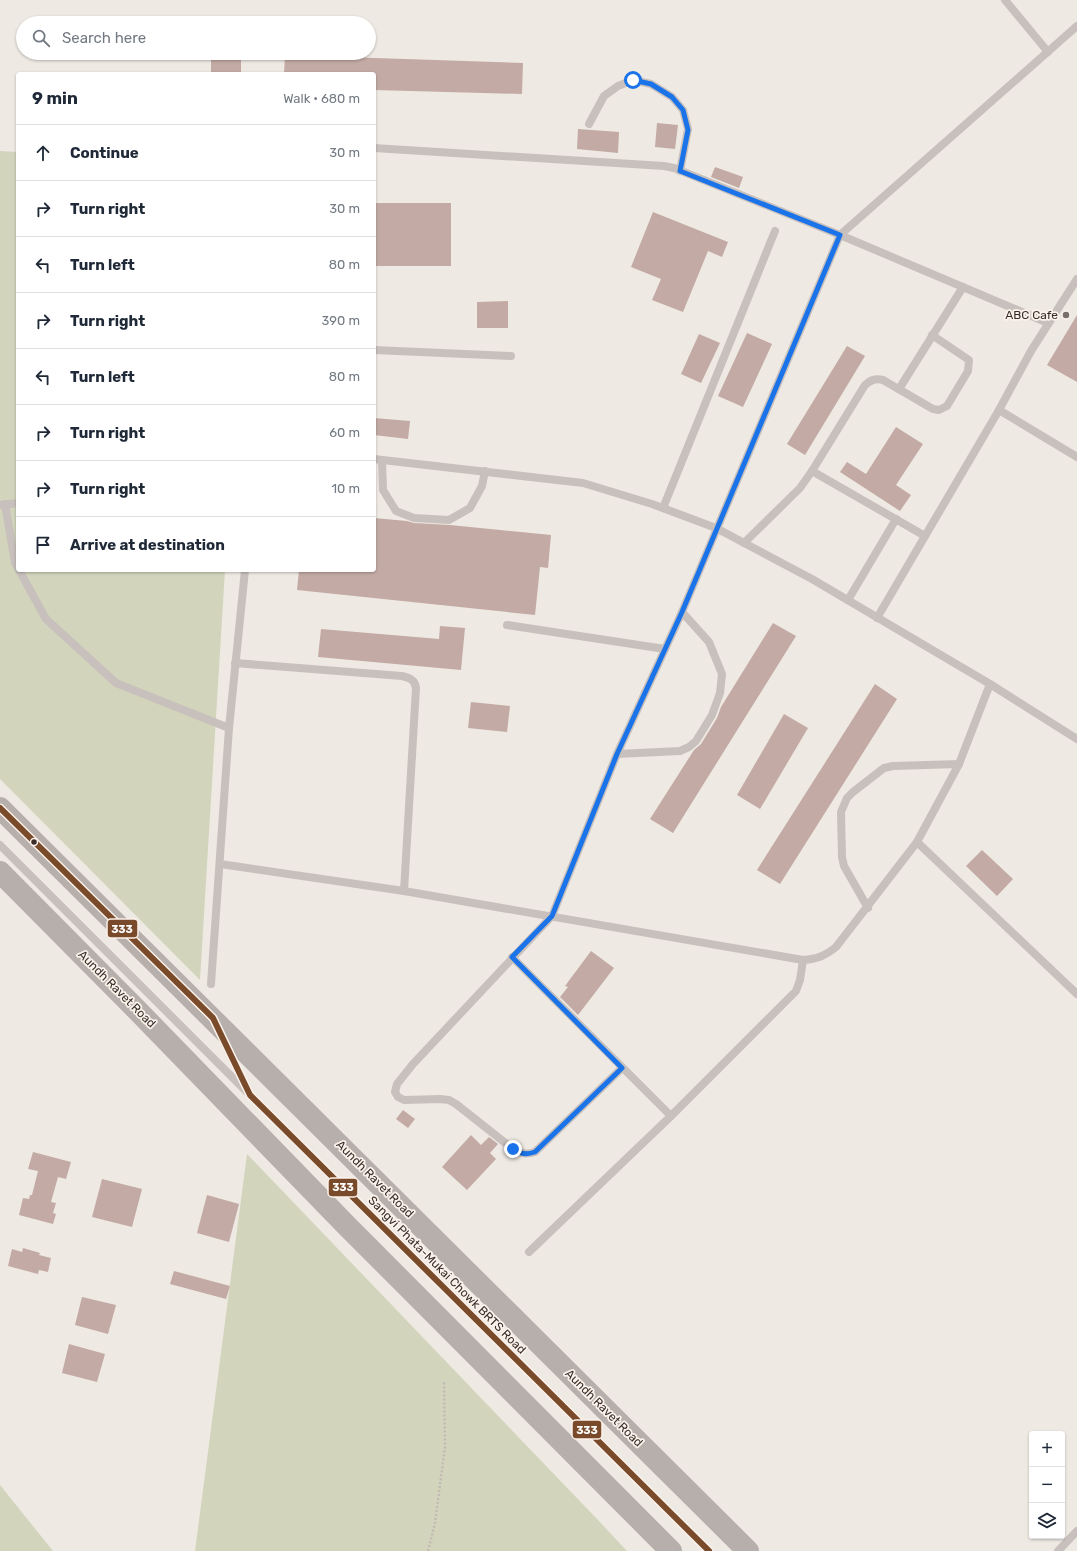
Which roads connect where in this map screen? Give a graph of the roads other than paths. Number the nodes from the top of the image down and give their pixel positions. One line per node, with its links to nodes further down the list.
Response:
1 (1005, 0): 3 (lane)
2 (1077, 26): 3 (lane)
3 (1048, 52): 8 (lane)
4 (589, 124): 6 (lane)
5 (376, 148): 6 (lane)
6 (680, 171): 8 (lane)
7 (775, 231): 23 (lane)
8 (840, 235): 10 (lane); 25 (lane)
9 (1077, 278): 11 (lane)
10 (963, 287): 11 (lane); 12 (lane)
11 (1048, 323): 16 (lane)
12 (932, 335): 15 (lane); 15 (lane)
13 (376, 350): 14 (lane)
14 (511, 356)
15 (898, 389): 20 (lane)
16 (999, 410): 17 (lane); 26 (lane)
17 (1077, 457)
18 (378, 459): 19 (lane); 19 (lane)
19 (485, 471): 23 (lane)
20 (812, 471): 24 (lane); 27 (lane)
21 (16, 503): 22 (lane)
22 (3, 505): 28 (lane)
23 (663, 508): 25 (lane)
24 (896, 519): 26 (lane); 31 (lane)
25 (716, 528): 27 (lane); 32 (lane)
26 (925, 536): 33 (lane)
27 (744, 543): 31 (lane)
28 (16, 564)
29 (21, 572): 38 (lane)
30 (245, 572): 36 (lane)
31 (848, 600): 33 (lane)
32 (682, 612): 35 (lane); 40 (lane)
33 (877, 618): 37 (lane)
34 (507, 625): 35 (lane)
35 (665, 649): 40 (lane)
36 (235, 663): 38 (lane); 47 (lane)
37 (990, 684): 39 (lane); 41 (lane)
38 (229, 728): 45 (lane)
39 (1077, 739)
40 (617, 754): 49 (lane)
41 (959, 764): 43 (lane); 48 (lane)
42 (0, 808): 54 (main road, Aundh Ravet Road)
43 (917, 842): 48 (lane); 53 (lane)
44 (0, 844): 56 (lane, Sangvi Phata-Mukai Chowk BRTS Road)
45 (220, 864): 47 (lane); 52 (lane)
46 (0, 872): 60 (main road, Aundh Ravet Road)
47 (404, 891): 49 (lane)
48 (868, 908): 51 (lane)
49 (552, 916): 50 (lane); 51 (lane)
50 (512, 957): 55 (lane); 55 (lane)
51 (803, 960): 57 (lane)
52 (211, 984)
53 (1077, 994)
54 (213, 1018): 56 (lane); 62 (main road, Aundh Ravet Road)
55 (622, 1068): 57 (lane)
56 (250, 1095): 61 (lane, Sangvi Phata-Mukai Chowk BRTS Road)
57 (671, 1116): 58 (lane)
58 (529, 1252)
59 (1077, 1531): 63 (lane)
60 (671, 1551)
61 (709, 1551)
62 (748, 1551)
63 (1058, 1551)

